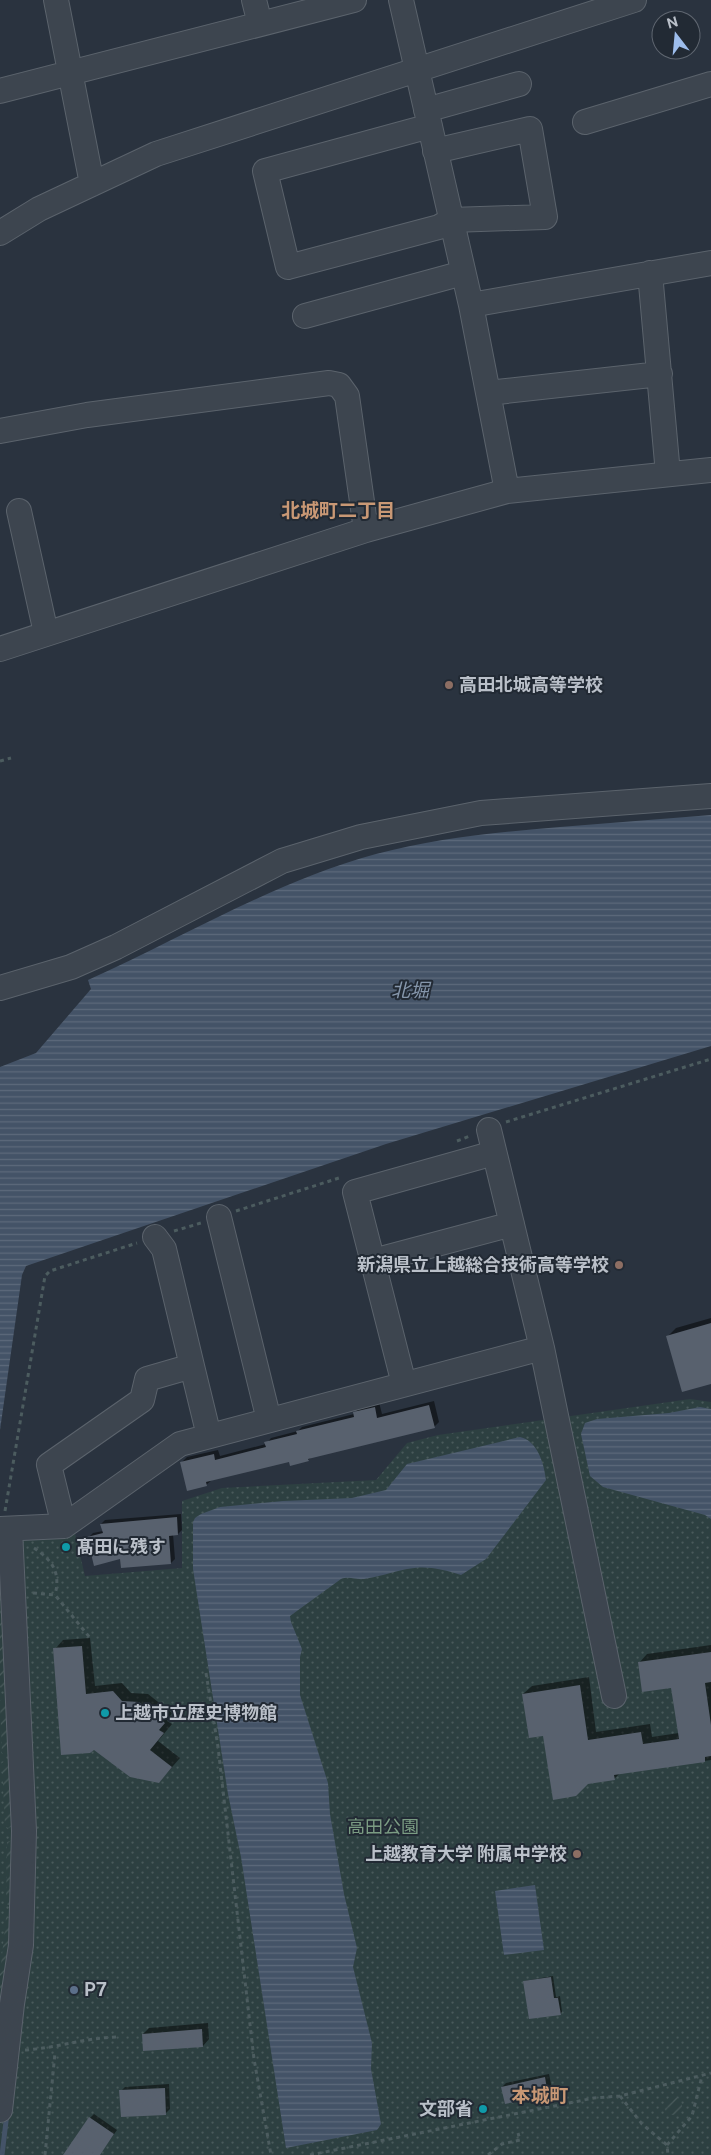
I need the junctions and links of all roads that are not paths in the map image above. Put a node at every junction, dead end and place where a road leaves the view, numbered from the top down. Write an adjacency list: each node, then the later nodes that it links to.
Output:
1 (56, 0): 8 (street)
2 (254, 0): 6 (street)
3 (354, 0): 6 (street)
4 (401, 0): 7 (street)
5 (634, 0): 7 (street)
6 (260, 24): 8 (street)
7 (417, 70): 12 (street); 15 (street)
8 (70, 74): 11 (street); 15 (street)
9 (520, 84): 12 (street)
10 (711, 84): 13 (street)
11 (0, 91)
12 (428, 118): 14 (street); 16 (street)
13 (585, 122)
14 (435, 151): 16 (street); 16 (street)
15 (92, 184): 17 (street)
16 (451, 220): 19 (street)
17 (0, 233)
18 (711, 263): 20 (street)
19 (463, 273): 21 (street); 22 (street)
20 (650, 273): 21 (street); 23 (street)
21 (470, 305): 24 (street)
22 (305, 316)
23 (660, 374): 24 (street); 27 (street)
24 (488, 393): 28 (street)
25 (0, 431): 30 (street)
26 (711, 470): 27 (street)
27 (668, 474): 28 (street)
28 (507, 491): 30 (street)
29 (19, 511): 31 (street)
30 (366, 530): 31 (street)
31 (46, 633): 32 (street)
32 (0, 649)
33 (711, 796): 34 (street)
34 (0, 988)
35 (489, 1130): 36 (street)
36 (494, 1153): 38 (street); 40 (street)
37 (219, 1217): 44 (street)
38 (512, 1224): 40 (street); 41 (street)
39 (156, 1237): 42 (street)
40 (373, 1261): 43 (street)
41 (542, 1348): 43 (street); 48 (street)
42 (192, 1366): 45 (street); 46 (street)
43 (404, 1384): 44 (street)
44 (269, 1420): 45 (street)
45 (209, 1436): 46 (street)
46 (64, 1526): 47 (street)
47 (5, 1529): 49 (street)
48 (614, 1696)
49 (0, 2110)

